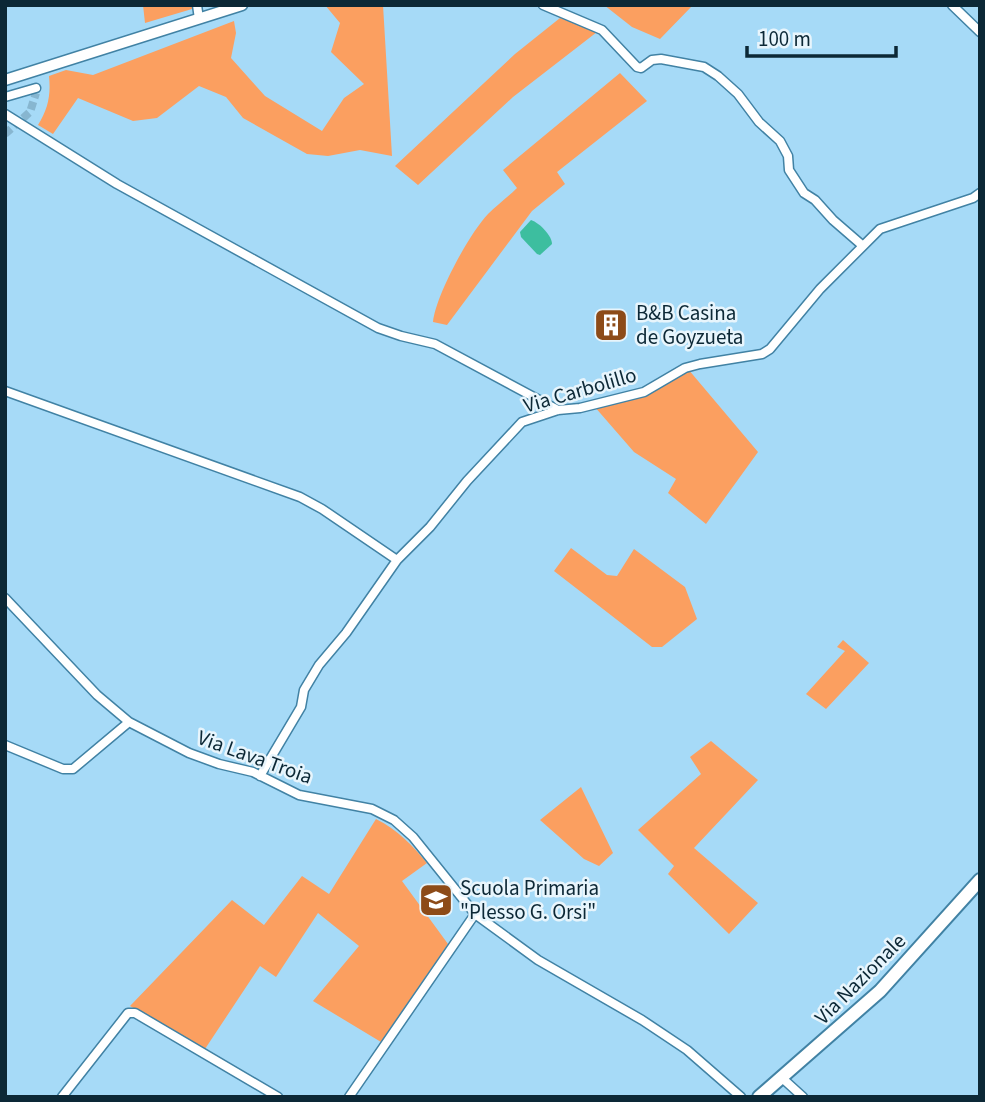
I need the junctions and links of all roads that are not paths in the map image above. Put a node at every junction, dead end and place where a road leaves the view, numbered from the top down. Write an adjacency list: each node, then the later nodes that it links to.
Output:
1 (197, 5): 5 (street)
2 (242, 5): 5 (street)
3 (543, 5): 12 (street)
4 (952, 5): 6 (street)
5 (199, 19): 7 (street)
6 (980, 32)
7 (33, 72): 8 (street); 9 (street)
8 (5, 80)
9 (5, 97)
10 (5, 114): 14 (street)
11 (980, 193): 12 (street, Via Carbolillo)
12 (863, 246): 14 (street, Via Carbolillo)
13 (5, 391): 15 (street)
14 (558, 410): 15 (street, Via Carbolillo)
15 (397, 560): 19 (street, Via Carbolillo)
16 (5, 598): 17 (street, Via Lava Troia)
17 (129, 722): 18 (street); 19 (street, Via Lava Troia)
18 (5, 745)
19 (260, 776): 21 (street, Via Lava Troia)
20 (980, 880): 22 (main road, Via Nazionale)
21 (475, 914): 25 (street); 26 (street, Via Lava Troia)
22 (781, 1077): 27 (main road, Via Nazionale); 28 (street)
23 (62, 1097): 24 (street)
24 (278, 1097)
25 (349, 1097)
26 (741, 1097)
27 (759, 1097)
28 (803, 1097)

